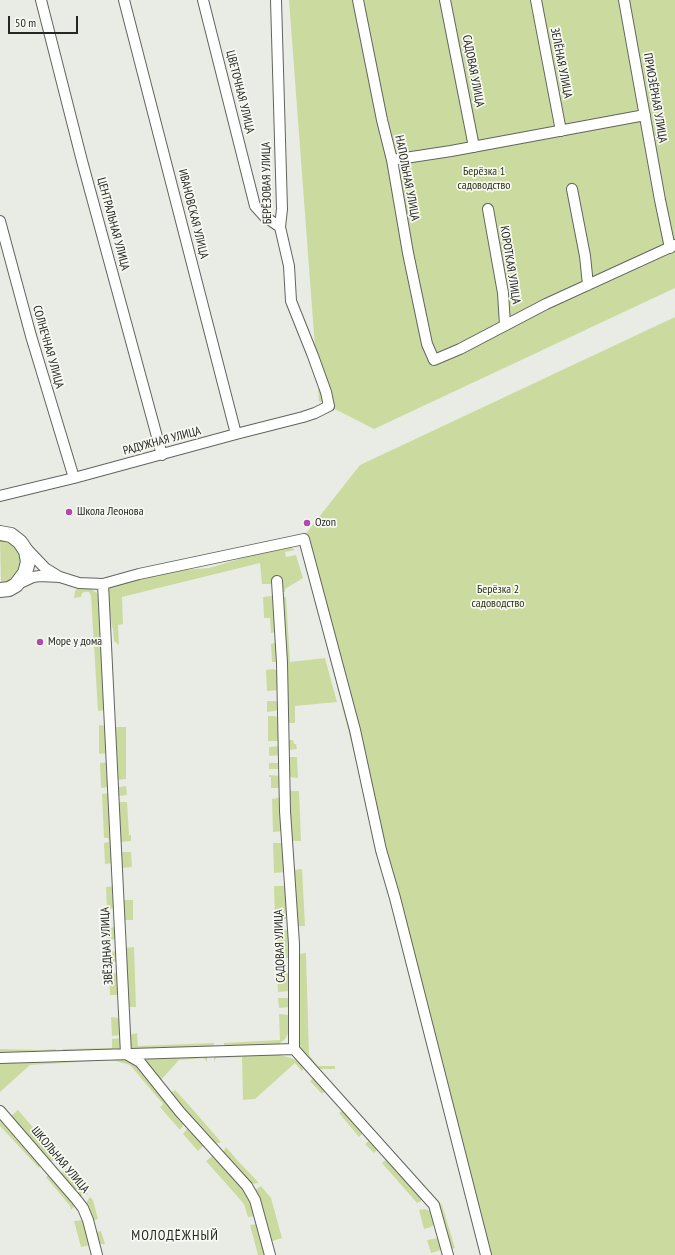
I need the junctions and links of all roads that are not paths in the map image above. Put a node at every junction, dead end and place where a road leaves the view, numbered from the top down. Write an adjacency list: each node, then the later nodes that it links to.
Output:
1 (41, 0): 22 (street, ЦЕНТРАЛЬНАЯ УЛИЦА)
2 (124, 0): 21 (street, ИВАНОВСКАЯ УЛИЦА)
3 (203, 0): 16 (street, ЦВЕТОЧНАЯ УЛИЦА)
4 (276, 0): 16 (street, БЕРЁЗОВАЯ УЛИЦА)
5 (358, 0): 12 (street, НАПОЛЬНАЯ УЛИЦА)
6 (445, 0): 11 (street, САДОВАЯ УЛИЦА)
7 (536, 0): 10 (street, ЗЕЛЁНАЯ УЛИЦА)
8 (624, 0): 9 (street, ПРИОЗЁРНАЯ УЛИЦА)
9 (646, 115): 10 (street); 17 (street, ПРИОЗЁРНАЯ УЛИЦА)
10 (561, 131): 11 (street)
11 (474, 147): 12 (street)
12 (392, 160): 19 (street, НАПОЛЬНАЯ УЛИЦА)
13 (572, 189): 18 (street)
14 (488, 209): 19 (street, КОРОТКАЯ УЛИЦА)
15 (0, 221): 23 (street, СОЛНЕЧНАЯ УЛИЦА)
16 (280, 227): 20 (street, БЕРЁЗОВАЯ УЛИЦА)
17 (673, 246): 18 (street)
18 (588, 285): 19 (street)
19 (505, 325)
20 (329, 406): 21 (street, РАДУЖНАЯ УЛИЦА)
21 (236, 434): 22 (street, РАДУЖНАЯ УЛИЦА)
22 (162, 454): 23 (street, РАДУЖНАЯ УЛИЦА)
23 (74, 478): 24 (street, РАДУЖНАЯ УЛИЦА)
24 (0, 496)
25 (0, 524): 26 (street)
26 (10, 537): 27 (street); 30 (street)
27 (60, 577): 29 (street); 30 (street)
28 (277, 581): 32 (street, САДОВАЯ УЛИЦА)
29 (103, 584): 33 (street, ЗВЁЗДНАЯ УЛИЦА); 39 (street)
30 (16, 585): 31 (street)
31 (0, 590)
32 (294, 1049): 33 (street); 38 (street)
33 (126, 1054): 34 (street); 37 (street)
34 (0, 1058)
35 (0, 1111): 36 (street, ШКОЛЬНАЯ УЛИЦА)
36 (97, 1255)
37 (270, 1255)
38 (448, 1255)
39 (486, 1255)

